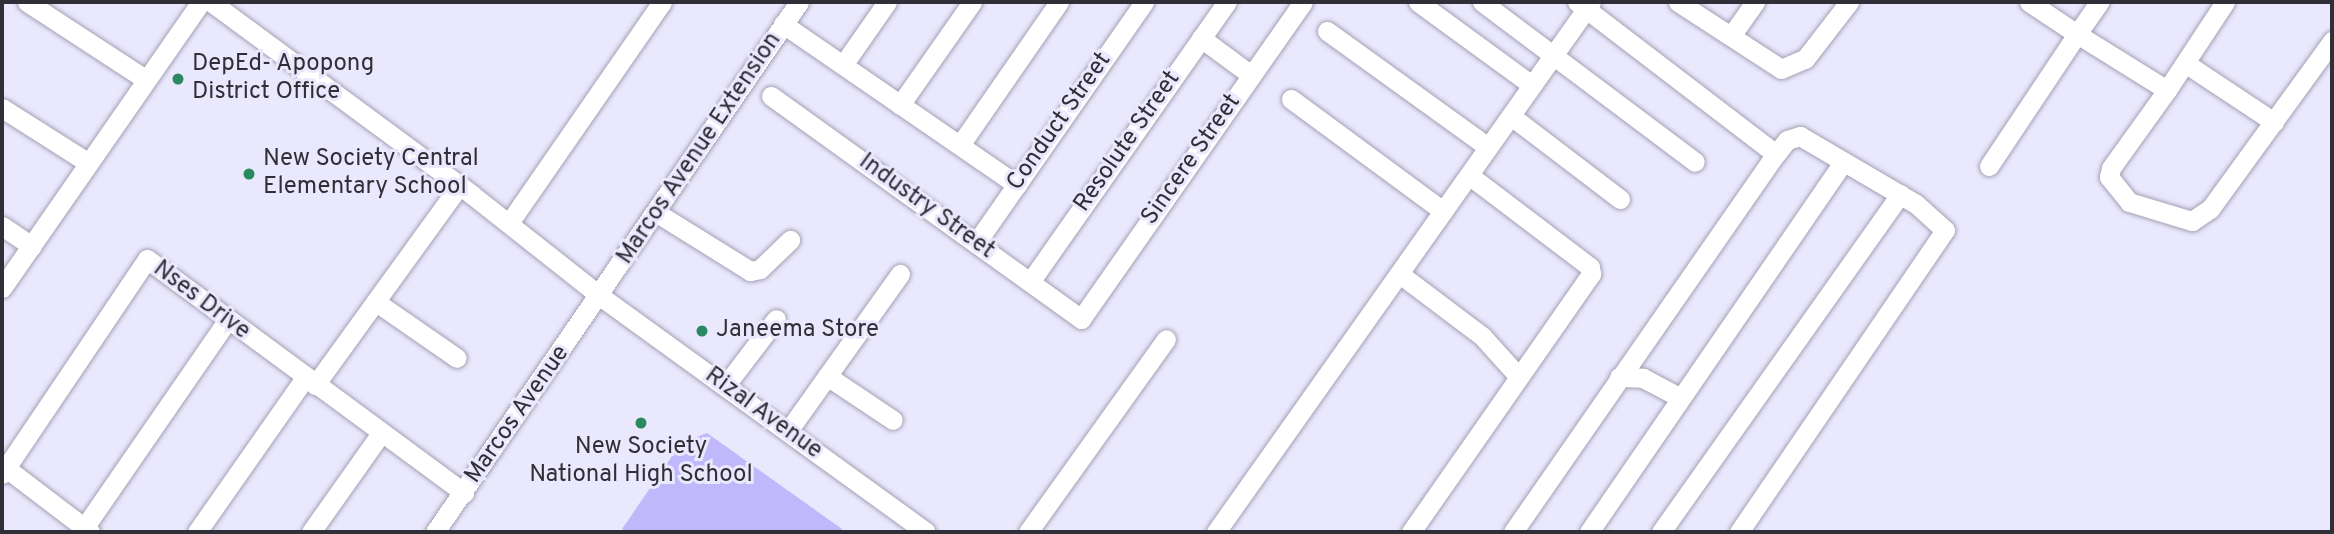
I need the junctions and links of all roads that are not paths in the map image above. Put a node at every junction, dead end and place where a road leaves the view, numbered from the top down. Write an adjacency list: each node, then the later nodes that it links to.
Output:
1 (27, 2): 31 (street)
2 (201, 2): 31 (street)
3 (211, 2): 49 (street, Rizal Avenue)
4 (662, 2): 54 (street)
5 (799, 2): 21 (street, Marcos Avenue Extension)
6 (887, 2): 29 (street)
7 (972, 2): 36 (street)
8 (1059, 2): 40 (street)
9 (1144, 2): 48 (street, Conduct Street)
10 (1227, 2): 25 (street, Resolute Street)
11 (1303, 2): 30 (street, Sincere Street)
12 (1418, 2): 32 (street)
13 (1482, 2): 27 (street)
14 (1678, 2): 24 (street)
15 (1755, 2): 24 (street)
16 (1849, 2): 24 (street)
17 (2029, 2): 23 (street)
18 (2099, 2): 23 (street)
19 (2225, 2): 28 (street)
20 (1585, 4): 27 (street); 42 (street)
21 (783, 24): 29 (street); 53 (street, Marcos Avenue Extension)
22 (1327, 31): 41 (street)
23 (2077, 34): 33 (street); 46 (street)
24 (1731, 36)
25 (1201, 38): 30 (street); 61 (street, Resolute Street)
26 (2332, 41): 39 (street)
27 (1553, 56): 32 (street); 44 (street)
28 (2185, 63): 33 (street); 39 (street)
29 (843, 65): 36 (street)
30 (1251, 75): 65 (street, Sincere Street)
31 (145, 79): 43 (street)
32 (1532, 85): 38 (street)
33 (2166, 90): 39 (street)
34 (771, 96): 57 (street, Industry Street)
35 (1291, 99): 52 (street)
36 (901, 105): 40 (street)
37 (2, 108): 43 (street)
38 (1511, 116): 41 (street); 51 (street)
39 (2274, 122)
40 (960, 145): 48 (street)
41 (1488, 147): 47 (street)
42 (1776, 154): 45 (street); 72 (street)
43 (87, 162): 58 (street)
44 (1695, 162)
45 (1843, 162): 50 (street); 75 (street)
46 (1989, 166)
47 (1469, 175): 52 (street); 71 (street)
48 (1017, 184): 57 (street, Conduct Street)
49 (459, 186): 54 (street, Rizal Avenue); 64 (street)
50 (1900, 194): 91 (street); 92 (street)
51 (1620, 199)
52 (1443, 211): 60 (street)
53 (657, 213): 56 (street); 63 (street, Marcos Avenue Extension)
54 (509, 223): 63 (street, Rizal Avenue)
55 (2, 226): 58 (street)
56 (790, 240)
57 (976, 243): 61 (street, Industry Street)
58 (32, 246): 62 (street)
59 (900, 274): 70 (street)
60 (1401, 275): 71 (street); 88 (street)
61 (1030, 282): 65 (street, Industry Street)
62 (2, 288)
63 (600, 296): 74 (street, Rizal Avenue); 80 (street, Marcos Avenue)
64 (376, 302): 69 (street); 73 (street)
65 (1081, 318)
66 (776, 319): 74 (street)
67 (227, 321): 73 (street, Nses Drive); 79 (street, Nses Drive); 82 (street)
68 (1166, 340): 87 (street)
69 (457, 358)
70 (827, 376): 76 (street); 77 (street)
71 (1519, 377): 89 (street)
72 (1619, 377): 75 (street); 81 (street)
73 (310, 382): 78 (street, Nses Drive); 83 (street)
74 (725, 386): 77 (street, Rizal Avenue)
75 (1679, 397): 90 (street)
76 (893, 420)
77 (788, 431): 86 (street, Rizal Avenue)
78 (381, 433): 80 (street, Nses Drive); 84 (street)
79 (4, 471): 82 (street)
80 (464, 493): 85 (street, Marcos Avenue)
81 (1520, 529)
82 (87, 530)
83 (197, 532)
84 (311, 532)
85 (436, 532)
86 (926, 532)
87 (1028, 532)
88 (1216, 532)
89 (1411, 532)
90 (1589, 532)
91 (1661, 532)
92 (1739, 532)

